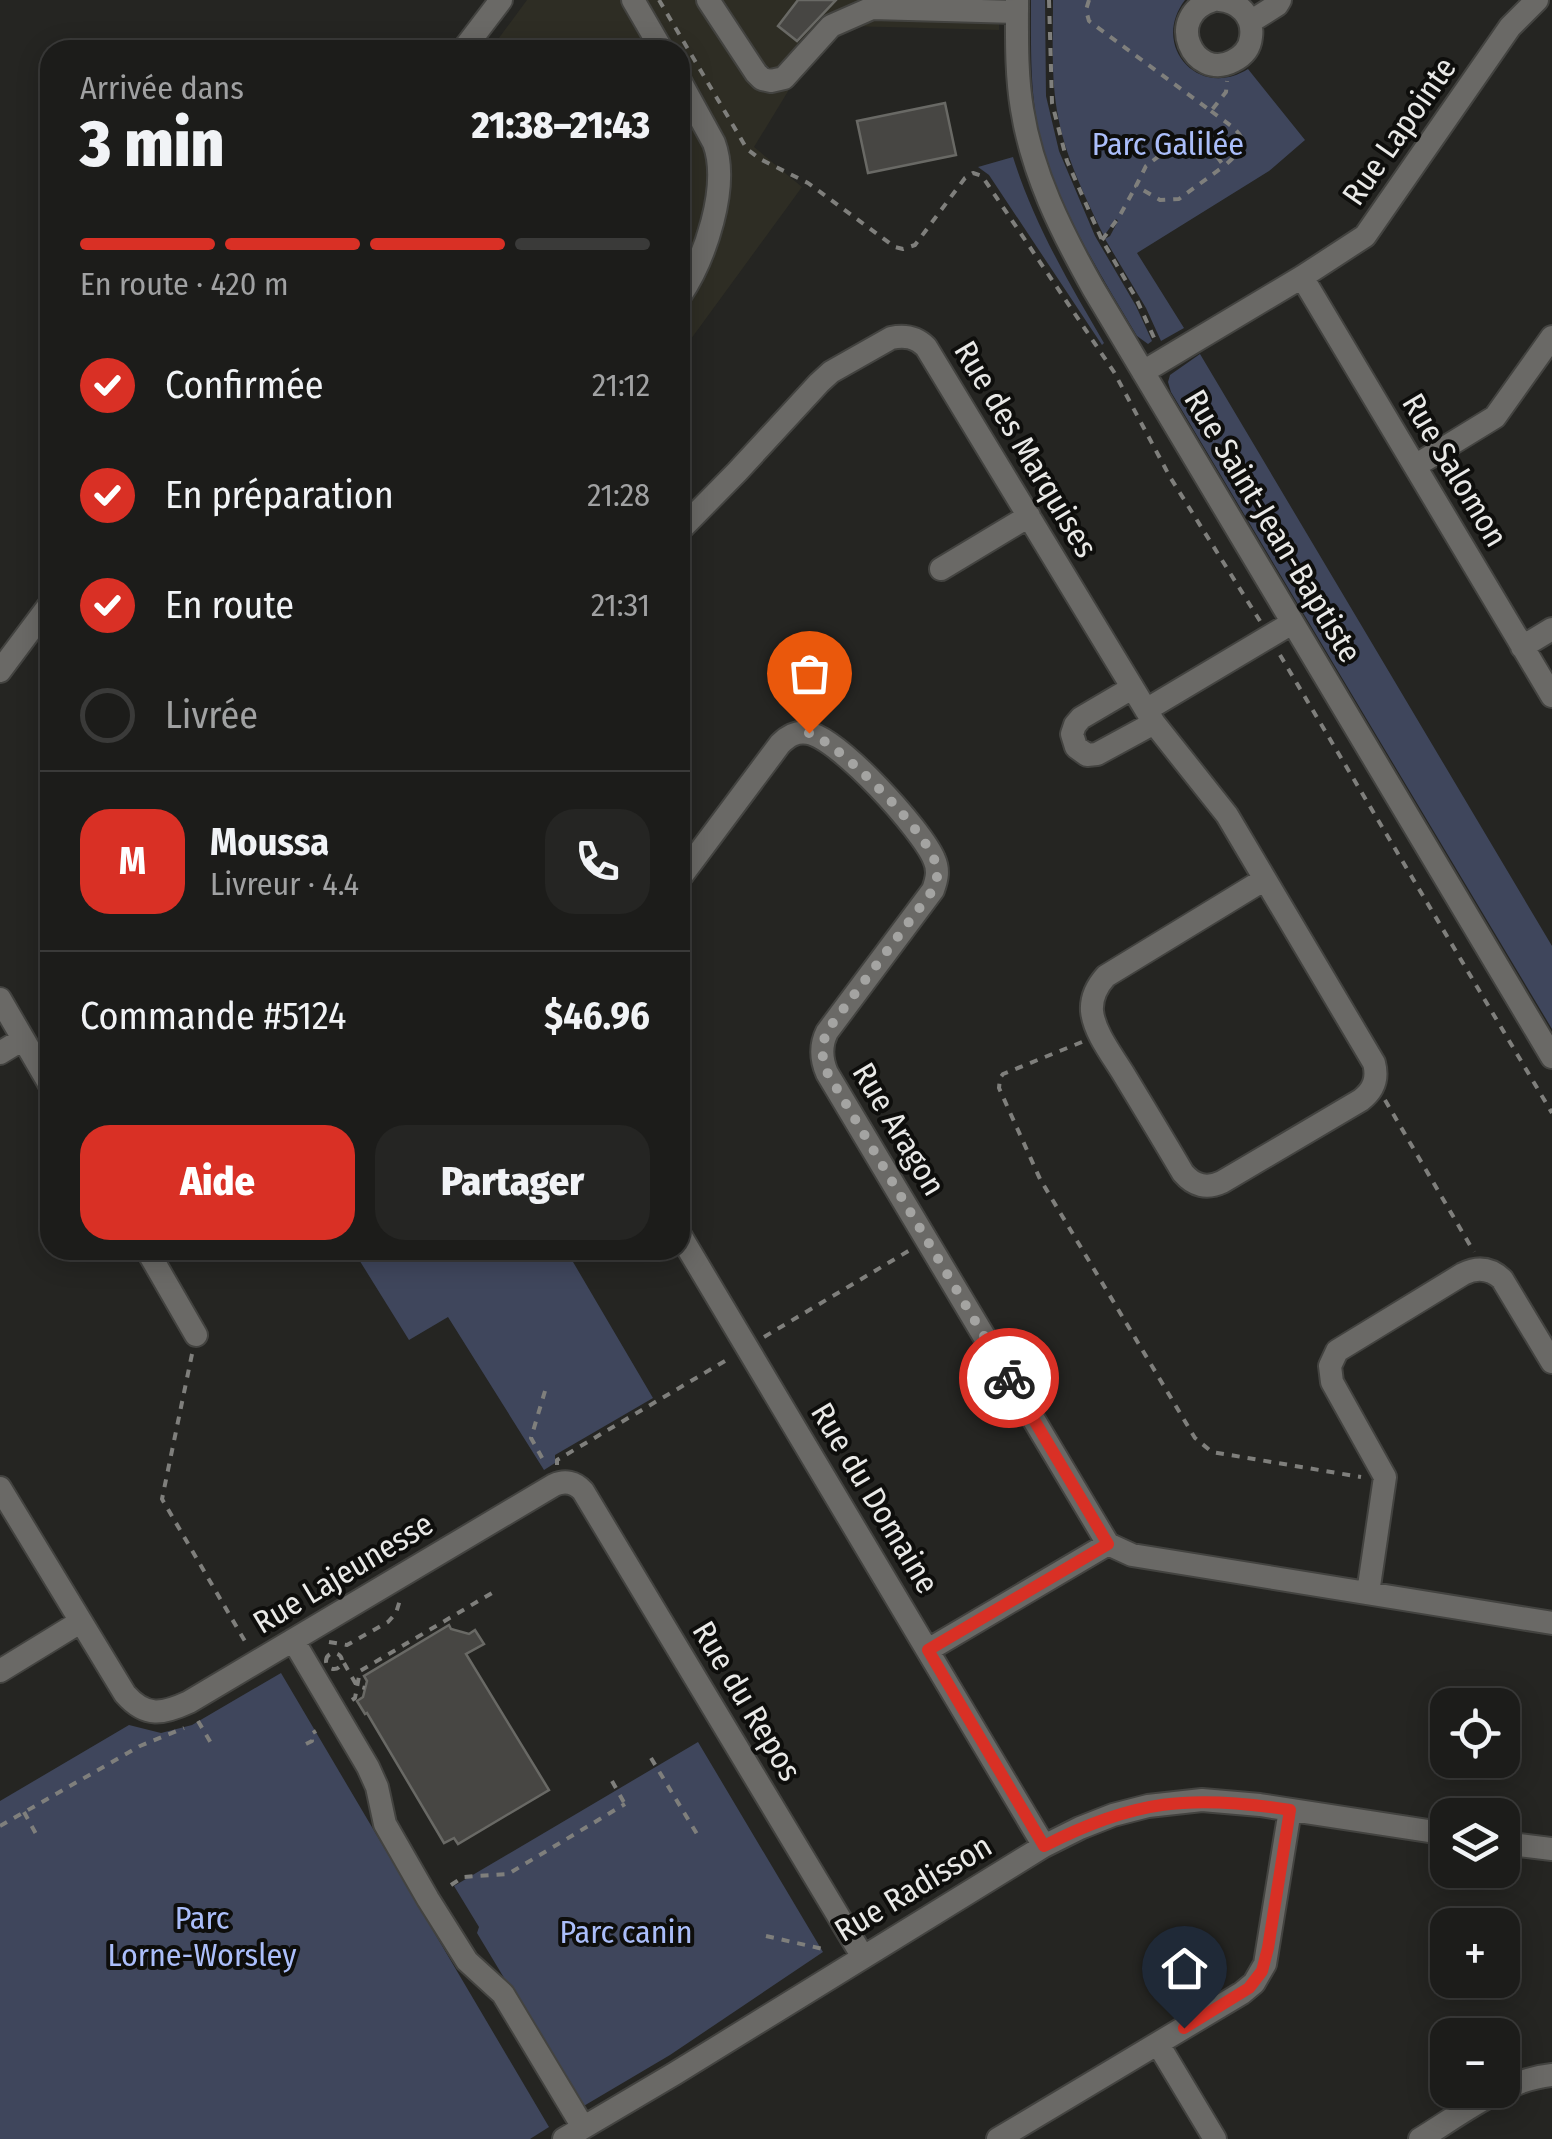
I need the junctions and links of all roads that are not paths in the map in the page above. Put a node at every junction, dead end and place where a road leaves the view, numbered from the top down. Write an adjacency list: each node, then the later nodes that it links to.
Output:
1 (501, 0): 9 (street)
2 (633, 0): 10 (street)
3 (708, 0): 7 (street)
4 (1216, 0): 8 (street); 8 (street)
5 (1280, 0): 8 (street)
6 (1537, 0): 12 (street, Rue Lapointe)
7 (1017, 6): 15 (street, Rue Saint-Jean-Baptiste)
8 (1250, 22)
9 (471, 40)
10 (656, 40)
11 (690, 99): 13 (street)
12 (1302, 277): 15 (street, Rue Lapointe); 16 (street, Rue Salomon)
13 (690, 281)
14 (1552, 337): 16 (street)
15 (1143, 372): 21 (street, Rue Saint-Jean-Baptiste)
16 (1414, 466): 23 (street, Rue Salomon)
17 (1028, 516): 18 (street, Rue des Marquises); 19 (street); 25 (street, Rue des Marquises)
18 (690, 520)
19 (940, 568)
20 (40, 617): 24 (street)
21 (1292, 623): 27 (street); 33 (street, Rue Saint-Jean-Baptiste)
22 (1552, 629): 23 (street)
23 (1522, 647): 26 (street, Rue Salomon)
24 (0, 671)
25 (1132, 688): 27 (street, Rue des Marquises); 27 (street)
26 (1552, 696)
27 (1150, 717): 29 (street, Rue des Marquises)
28 (690, 865): 41 (street, Rue Aragon)
29 (1264, 880): 29 (street, Rue des Marquises)
30 (0, 1000): 31 (street)
31 (23, 1039): 32 (street); 34 (street)
32 (0, 1052)
33 (1552, 1057)
34 (40, 1068)
35 (690, 1252): 46 (street, Rue du Domaine)
36 (152, 1260): 37 (street)
37 (196, 1335)
38 (1552, 1362): 42 (street)
39 (564, 1474): 45 (street, Rue Lajeunesse); 53 (street, Rue du Repos)
40 (0, 1488): 43 (street)
41 (1108, 1544): 42 (street); 46 (street)
42 (1368, 1593): 44 (street)
43 (80, 1622): 45 (street, Rue Lajeunesse); 47 (street)
44 (1552, 1623)
45 (293, 1640): 56 (street)
46 (928, 1650): 51 (street, Rue du Domaine)
47 (0, 1671)
48 (1290, 1810): 49 (street, Rue Radisson); 51 (street, Rue Radisson); 54 (street)
49 (1430, 1831)
50 (1520, 1845): 52 (street)
51 (1044, 1846): 53 (street, Rue Radisson)
52 (1552, 1849)
53 (863, 1957): 56 (street, Rue Radisson)
54 (1158, 2044): 57 (street); 58 (street)
55 (1552, 2074): 59 (street)
56 (574, 2133)
57 (998, 2139)
58 (1215, 2139)
59 (1420, 2139)

